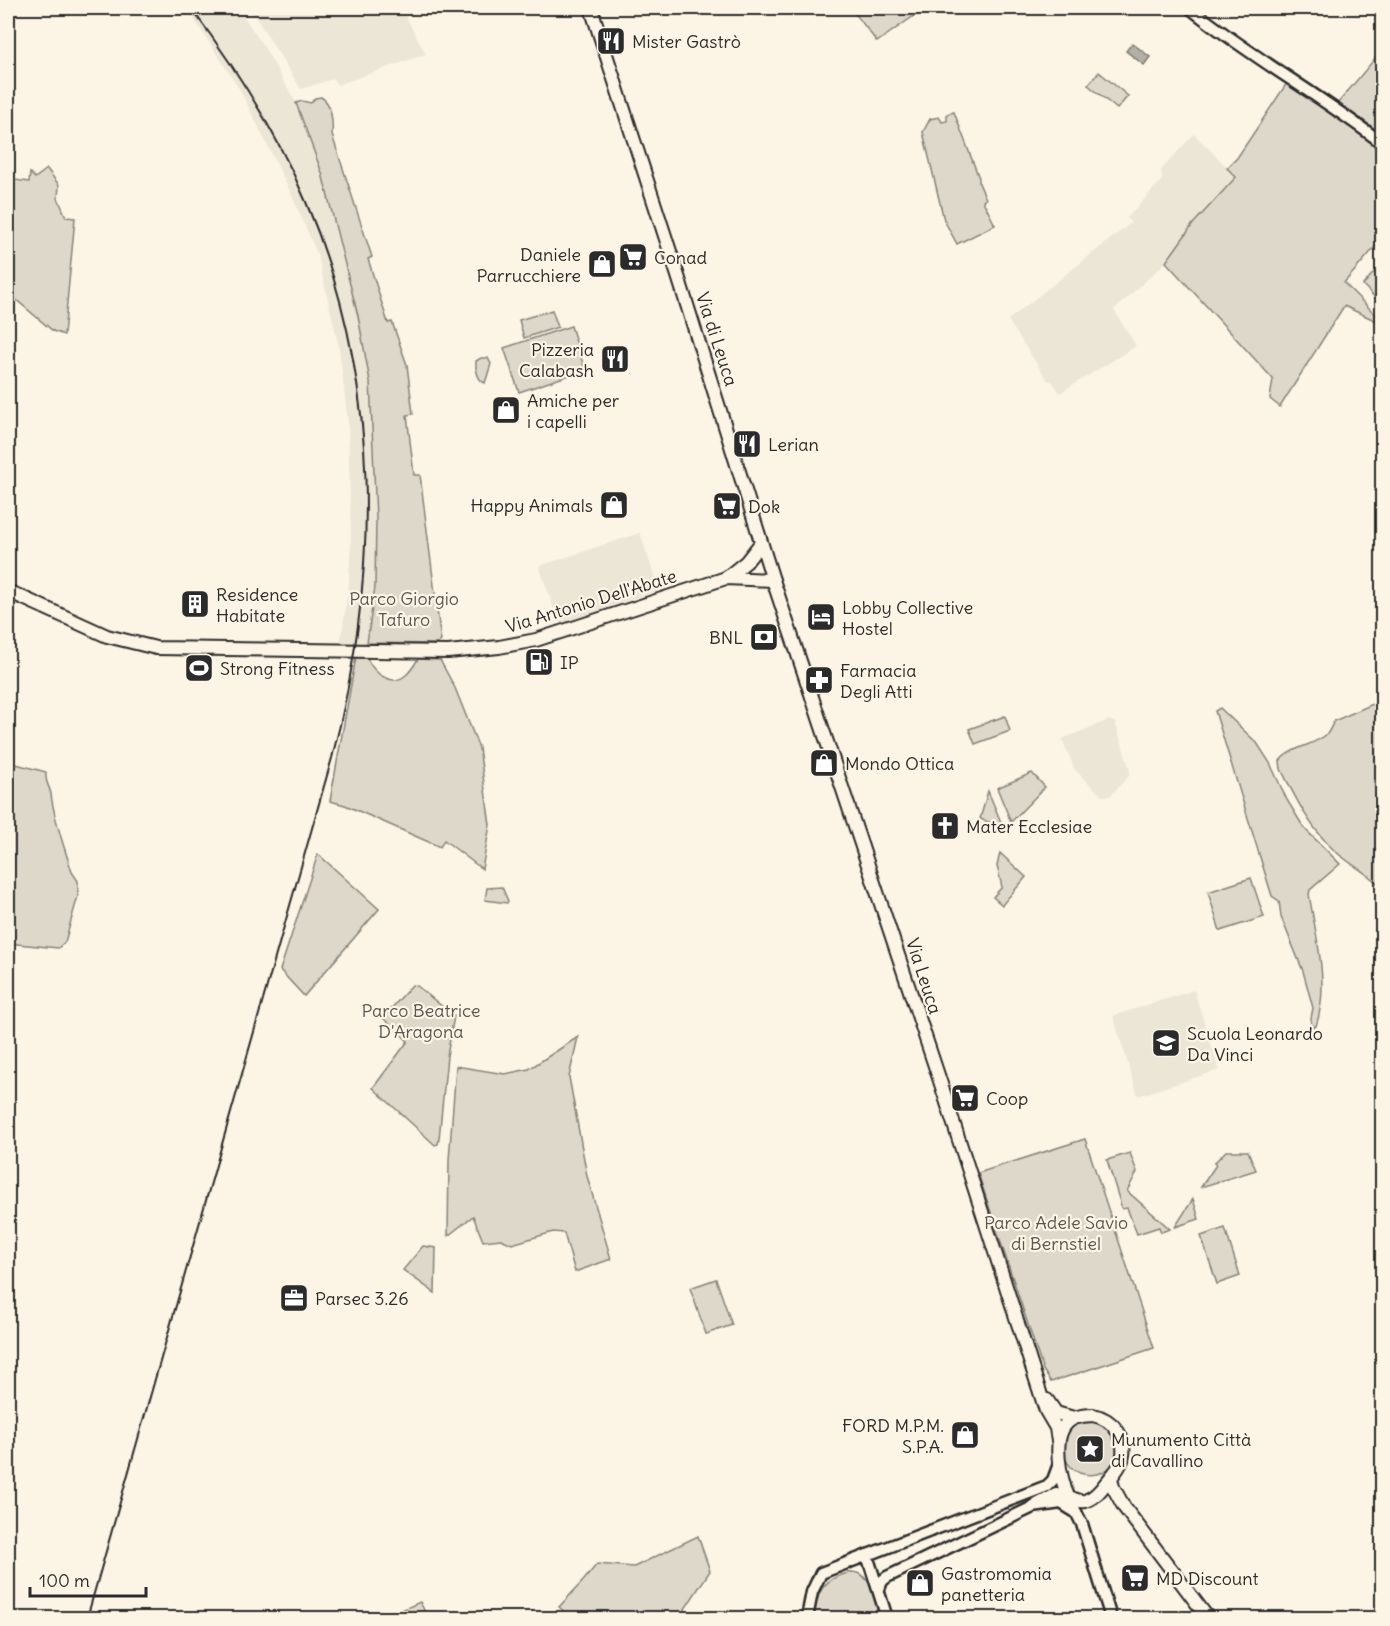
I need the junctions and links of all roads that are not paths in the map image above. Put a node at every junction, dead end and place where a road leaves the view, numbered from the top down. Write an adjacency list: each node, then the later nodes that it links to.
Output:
1 (591, 8): 4 (main road, Via di Leuca)
2 (1190, 8): 3 (street)
3 (1383, 143)
4 (761, 543): 5 (main road, Via Antonio Dell'Abate); 6 (main road, Via di Leuca)
5 (726, 578): 6 (main road, Via Antonio Dell'Abate); 7 (main road, Via Antonio Dell'Abate)
6 (773, 580): 8 (main road, Via Leuca)
7 (8, 591)
8 (1038, 1384): 9 (main road, Via Leuca); 10 (main road, Via Leuca)
9 (1074, 1418): 10 (main road); 12 (main road)
10 (1059, 1441): 11 (main road)
11 (1060, 1461): 13 (main road); 19 (street)
12 (1111, 1478): 14 (main road); 16 (main road)
13 (1068, 1496): 14 (main road); 15 (street); 17 (street)
14 (1096, 1496): 16 (main road); 18 (street)
15 (1033, 1507): 17 (street); 20 (street)
16 (1124, 1508): 24 (main road)
17 (1074, 1510): 18 (street)
18 (1082, 1524): 23 (street)
19 (867, 1555): 20 (street); 21 (street)
20 (879, 1589): 22 (street)
21 (807, 1618)
22 (887, 1618)
23 (1111, 1618)
24 (1208, 1618)

